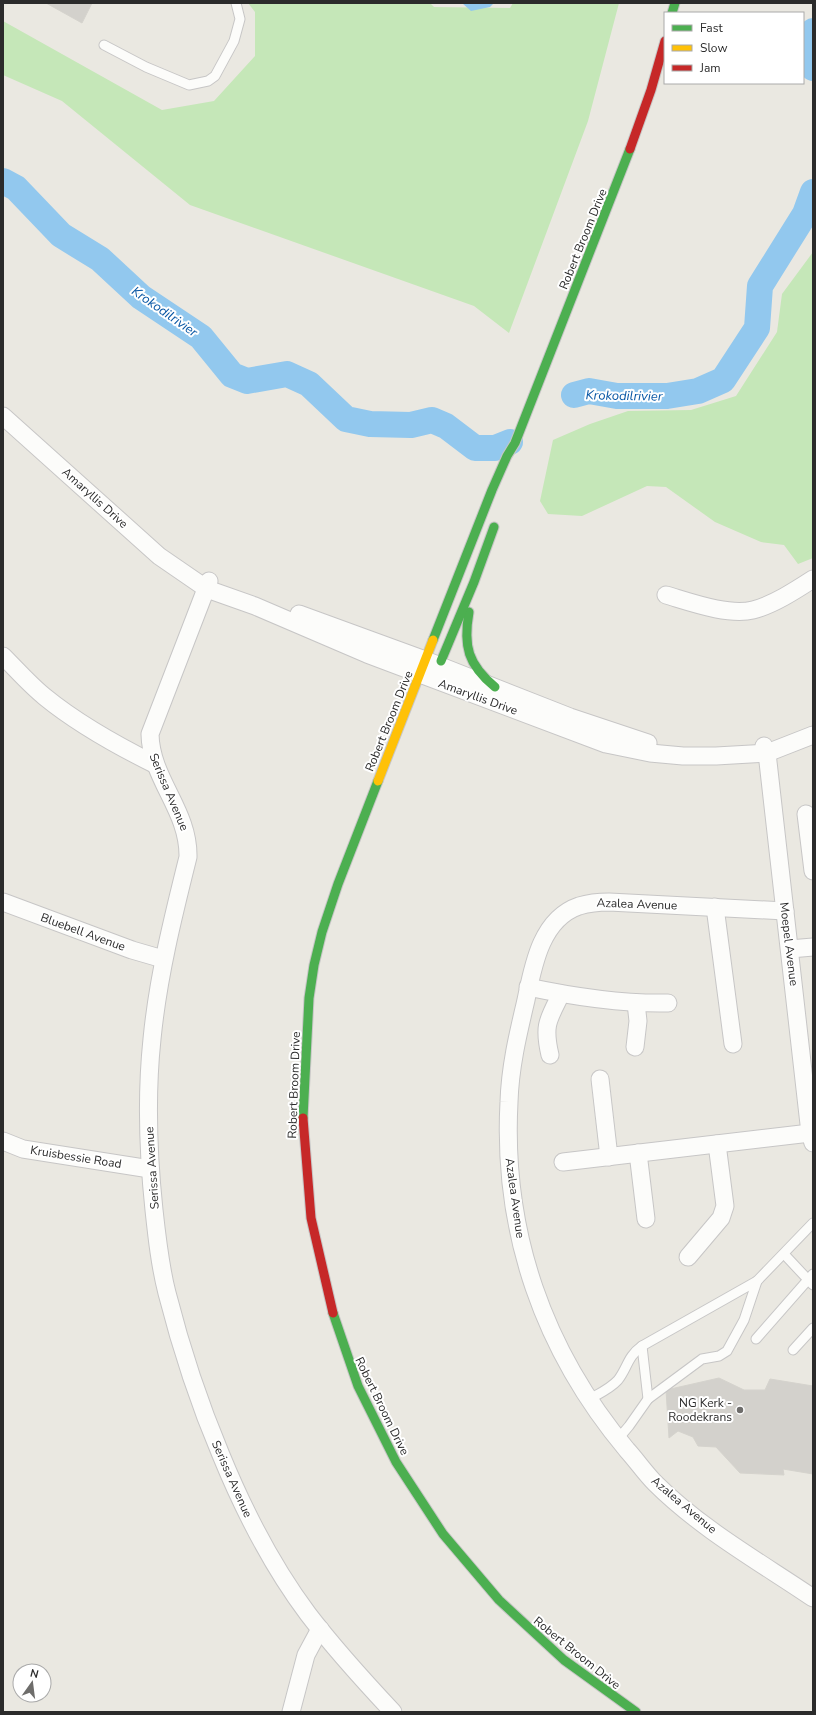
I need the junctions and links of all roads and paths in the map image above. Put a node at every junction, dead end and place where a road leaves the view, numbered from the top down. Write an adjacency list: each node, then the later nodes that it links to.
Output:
1 (236, 3): 3 (lane)
2 (664, 44): 5 (street, Robert Broom Drive)
3 (104, 46)
4 (3, 416): 10 (street, Amaryllis Drive)
5 (515, 443): 6 (street, Robert Broom Drive); 13 (street, Robert Broom Drive)
6 (512, 466)
7 (498, 515): 9 (street, Robert Broom Drive)
8 (813, 579): 11 (street)
9 (474, 582): 13 (street, Robert Broom Drive); 14 (street)
10 (208, 585): 13 (street, Amaryllis Drive); 17 (street, Serissa Avenue)
11 (666, 595)
12 (3, 656): 17 (street)
13 (430, 674): 14 (street, Amaryllis Drive); 16 (street, Amaryllis Drive); 31 (street, Robert Broom Drive)
14 (495, 687): 16 (street, Amaryllis Drive)
15 (813, 735): 16 (street, Amaryllis Drive)
16 (771, 749): 22 (street, Moepel Avenue)
17 (154, 764): 25 (street, Serissa Avenue)
18 (806, 814): 19 (street)
19 (813, 871)
20 (3, 902): 25 (street, Bluebell Avenue)
21 (714, 907): 22 (street, Azalea Avenue); 27 (street, Azalea Avenue); 32 (street)
22 (784, 911): 24 (street, Moepel Avenue)
23 (813, 947): 24 (street)
24 (790, 949): 36 (street, Moepel Avenue)
25 (163, 959): 42 (street, Serissa Avenue)
26 (321, 981): 31 (street, Robert Broom Drive)
27 (528, 987): 28 (street); 54 (street, Azalea Avenue)
28 (562, 994): 29 (street); 34 (street)
29 (636, 1003): 30 (street); 33 (street)
30 (668, 1003)
31 (310, 1015): 60 (street, Robert Broom Drive)
32 (733, 1044)
33 (636, 1047)
34 (550, 1055)
35 (600, 1079): 40 (street)
36 (812, 1138): 38 (street)
37 (3, 1141): 42 (street, Kruisbessie Road)
38 (717, 1144): 39 (street); 46 (street)
39 (638, 1153): 40 (street); 43 (street)
40 (609, 1157): 41 (street)
41 (563, 1162)
42 (150, 1169): 57 (street, Serissa Avenue)
43 (646, 1219)
44 (813, 1223): 45 (lane)
45 (784, 1254): 47 (lane); 48 (lane)
46 (688, 1257)
47 (811, 1280): 50 (lane)
48 (757, 1281): 51 (lane); 53 (lane)
49 (813, 1328): 52 (lane)
50 (756, 1339)
51 (642, 1346): 53 (lane); 54 (lane)
52 (793, 1350)
53 (648, 1399): 55 (lane)
54 (588, 1400): 55 (street, Azalea Avenue)
55 (618, 1439): 56 (street, Azalea Avenue)
56 (813, 1598)
57 (320, 1629): 58 (street); 59 (street, Serissa Avenue)
58 (291, 1712)
59 (393, 1712)
60 (636, 1712)

